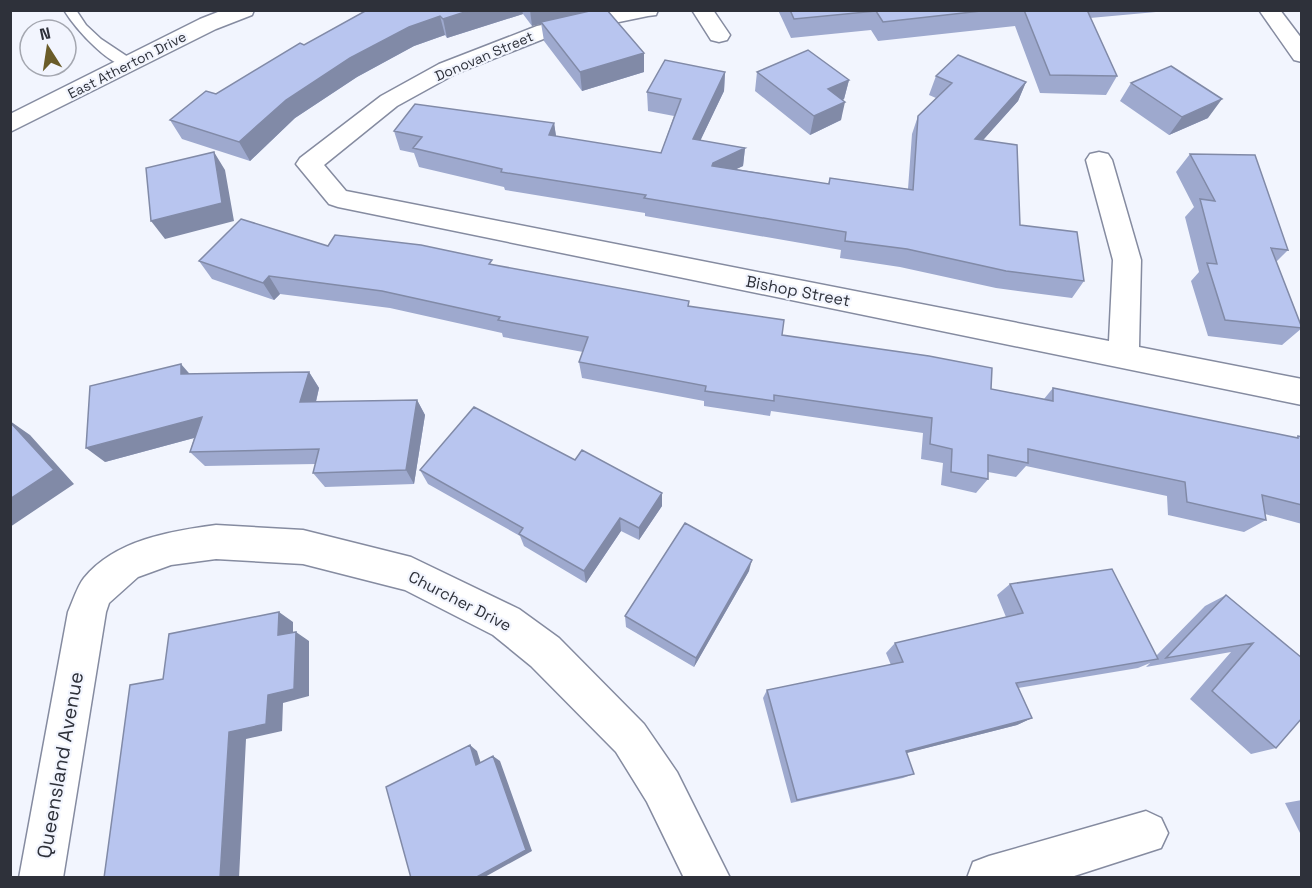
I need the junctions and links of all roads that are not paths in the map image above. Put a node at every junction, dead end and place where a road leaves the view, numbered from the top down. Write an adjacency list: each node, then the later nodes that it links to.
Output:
1 (70, 10): 8 (lane)
2 (244, 10): 8 (street, East Atherton Drive)
3 (648, 10): 11 (street, Donovan Street)
4 (702, 10): 6 (street)
5 (1269, 10): 7 (street)
6 (719, 35)
7 (1302, 55)
8 (130, 64): 9 (street, East Atherton Drive)
9 (10, 124)
10 (1099, 160): 12 (street)
11 (309, 164): 12 (street, Bishop Street)
12 (1124, 356): 13 (street, Bishop Street)
13 (1302, 392)
14 (80, 653): 16 (street, Queensland Avenue); 17 (street, Churcher Drive)
15 (1146, 833): 18 (street)
16 (41, 878)
17 (708, 878)
18 (989, 878)

